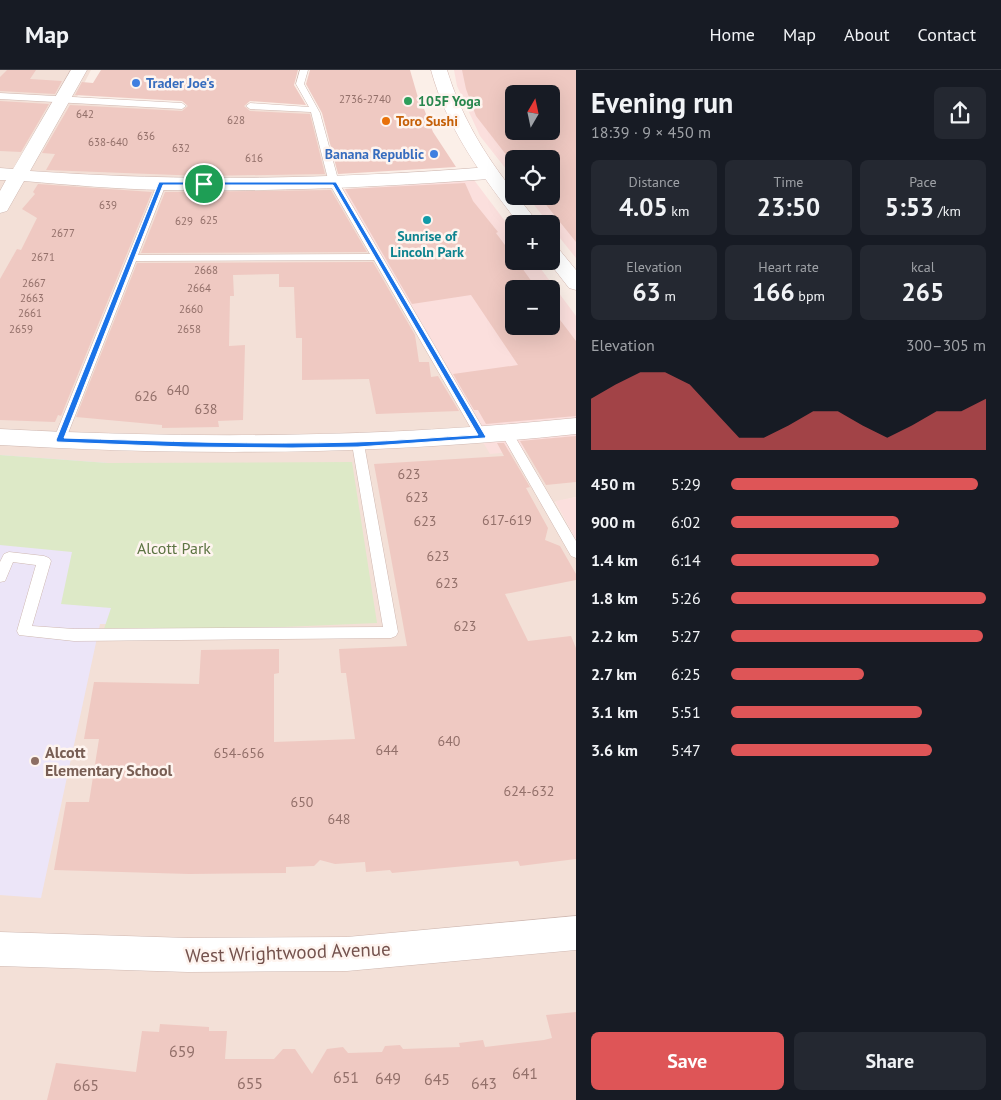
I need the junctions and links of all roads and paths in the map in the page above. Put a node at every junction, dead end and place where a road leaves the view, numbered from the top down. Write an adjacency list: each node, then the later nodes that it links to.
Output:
1 (79, 70): 5 (street)
2 (304, 70): 8 (lane)
3 (439, 70): 9 (street)
4 (0, 96): 5 (lane)
5 (62, 100): 6 (lane); 11 (street)
6 (182, 106)
7 (250, 106): 8 (lane)
8 (314, 110): 12 (lane)
9 (489, 173): 12 (street); 15 (street)
10 (0, 174): 11 (street)
11 (19, 175): 13 (street); 14 (street)
12 (334, 183): 13 (street); 16 (lane)
13 (160, 184): 17 (lane)
14 (0, 207)
15 (522, 215)
16 (378, 257): 17 (lane); 23 (lane)
17 (131, 258): 24 (lane)
18 (563, 261): 19 (street)
19 (576, 284)
20 (576, 426): 21 (street)
21 (508, 434): 23 (street); 26 (lane)
22 (0, 437): 24 (street)
23 (482, 437): 25 (street)
24 (59, 440): 25 (street)
25 (358, 444): 27 (lane)
26 (576, 553)
27 (0, 578)
28 (576, 933): 29 (street, West Wrightwood Avenue)
29 (0, 949)

